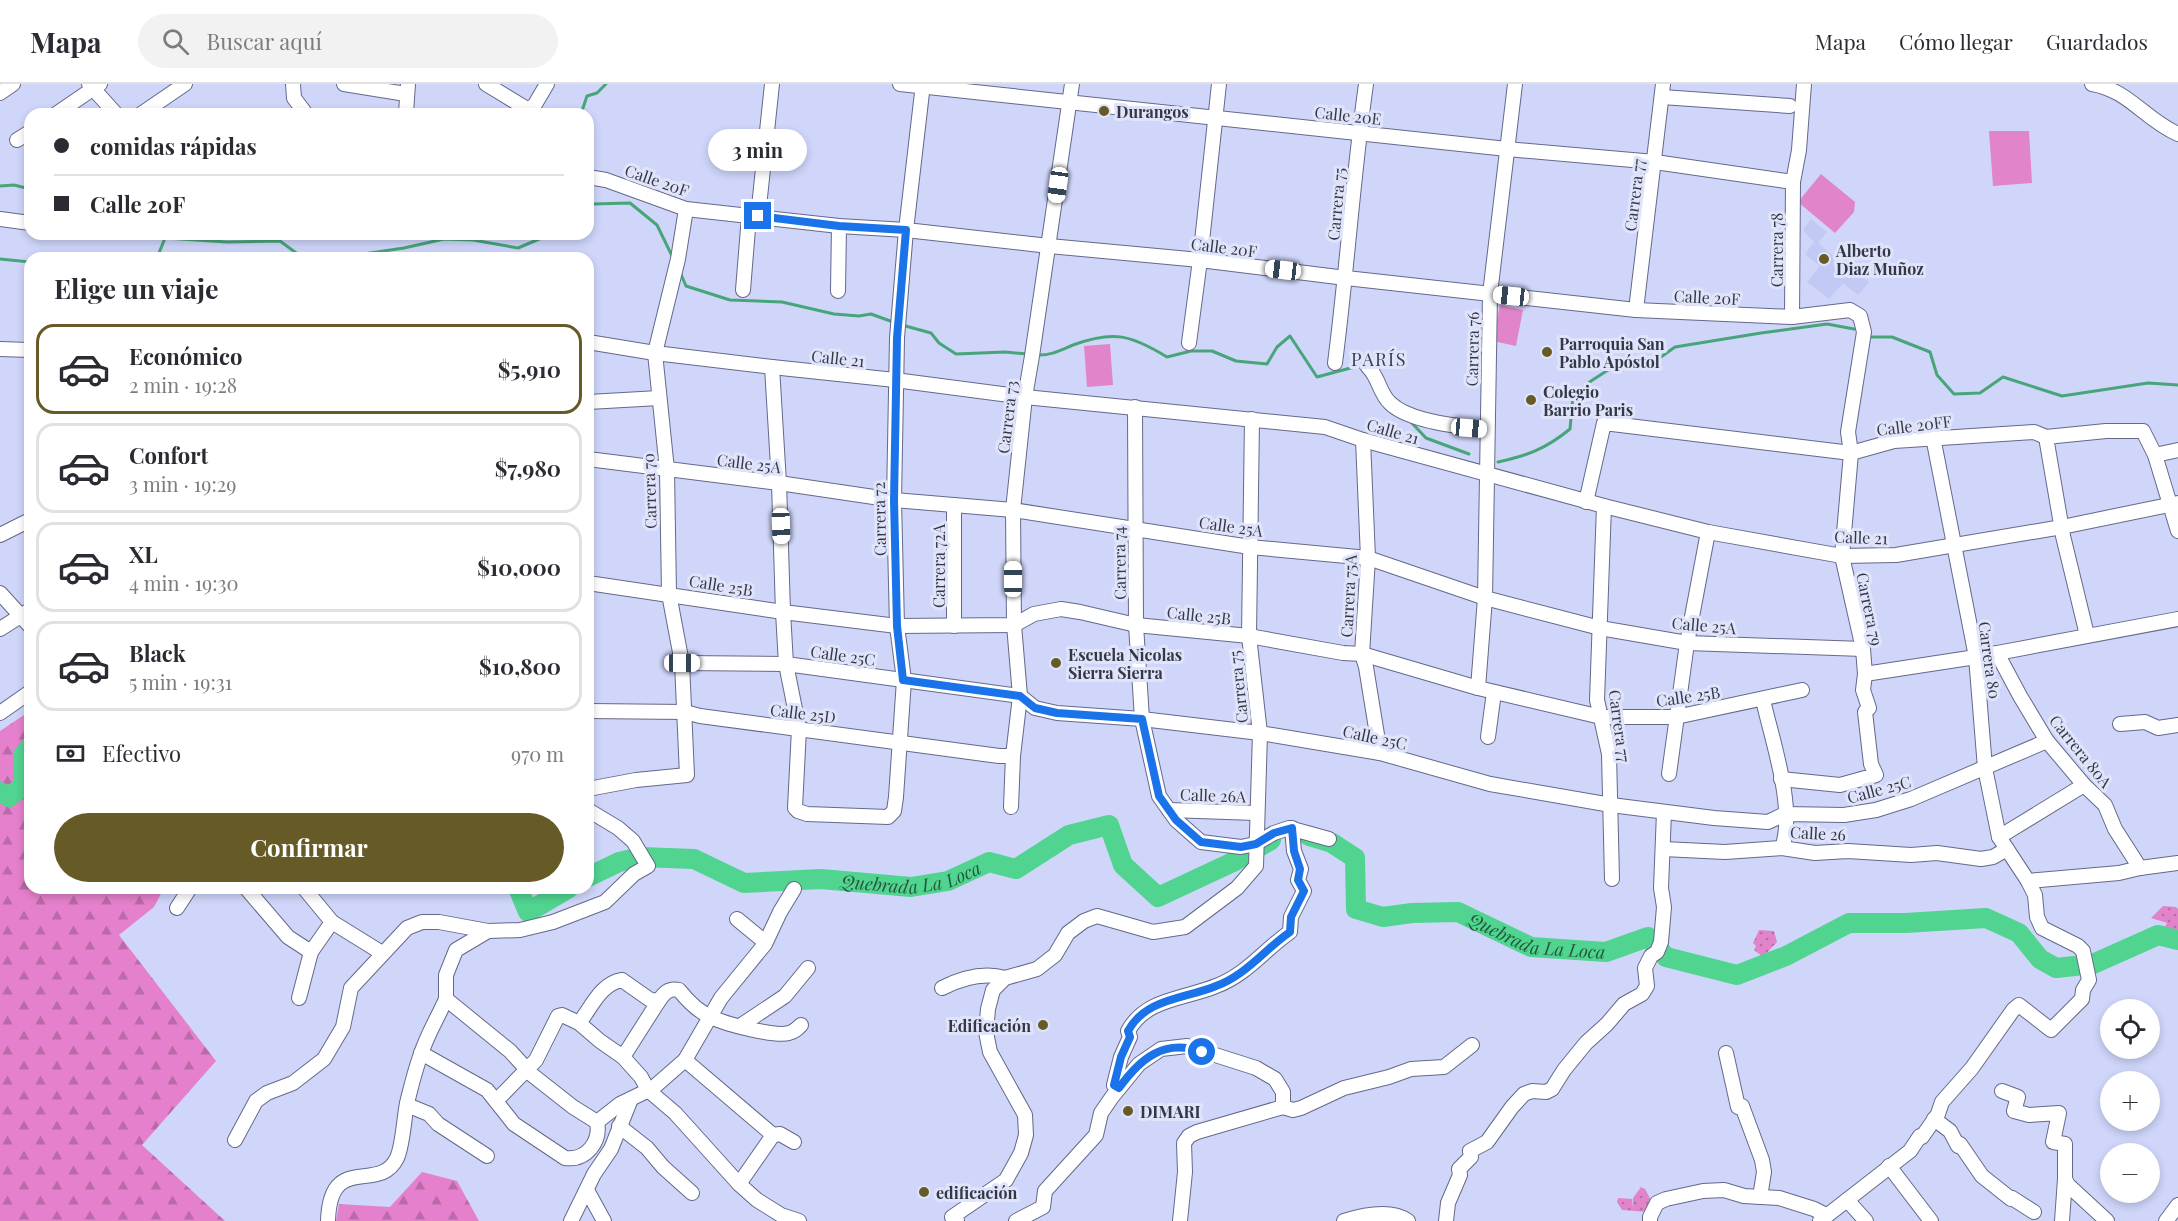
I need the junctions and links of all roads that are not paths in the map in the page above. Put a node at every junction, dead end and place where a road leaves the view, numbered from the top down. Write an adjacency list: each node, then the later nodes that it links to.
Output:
1 (13, 84): 20 (street)
2 (185, 84): 25 (street)
3 (293, 84): 26 (street)
4 (344, 84): 15 (street)
5 (486, 84): 6 (street)
6 (547, 84)
7 (772, 84): 38 (street)
8 (900, 84): 16 (street, Calle 20E)
9 (1072, 84): 21 (street, Carrera 73)
10 (1219, 84): 28 (street)
11 (1366, 84): 29 (street, Carrera 75)
12 (1515, 84): 33 (street, Carrera 76)
13 (1804, 84): 36 (street, Carrera 78)
14 (2092, 84): 30 (street)
15 (361, 85): 18 (street)
16 (923, 85): 21 (street, Calle 20E); 42 (street, Carrera 72)
17 (94, 86): 23 (street); 24 (street)
18 (407, 89): 27 (street)
19 (1662, 90): 22 (street); 34 (street, Carrera 77)
20 (0, 93)
21 (1070, 102): 28 (street, Calle 20E); 43 (street, Carrera 73)
22 (1790, 106)
23 (64, 108)
24 (111, 108)
25 (150, 108)
26 (302, 108)
27 (406, 108)
28 (1216, 117): 29 (street, Calle 20E); 44 (street)
29 (1359, 133): 33 (street, Calle 20E); 45 (street, Carrera 75)
30 (2178, 134)
31 (24, 136): 32 (street)
32 (17, 140)
33 (1507, 149): 34 (street, Calle 20E); 48 (street, Carrera 76)
34 (1655, 162): 36 (street, Calle 20E); 49 (street, Carrera 77)
35 (594, 178): 37 (street, Calle 20F)
36 (1793, 182): 51 (street, Carrera 78)
37 (686, 209): 38 (street, Calle 20F); 56 (street, Carrera 70)
38 (754, 216): 41 (street, Calle 20F); 46 (street)
39 (0, 219): 40 (street)
40 (24, 222)
41 (839, 226): 42 (street, Calle 20F); 47 (street)
42 (906, 230): 43 (street, Calle 20F); 60 (street, Carrera 72)
43 (1049, 246): 44 (street, Calle 20F); 61 (street, Carrera 73)
44 (1200, 260): 45 (street, Calle 20F); 53 (street)
45 (1346, 278): 48 (street, Calle 20F); 57 (street, Carrera 75)
46 (742, 290)
47 (838, 291)
48 (1490, 294): 49 (street, Calle 20F); 66 (street, Carrera 76)
49 (1636, 310): 51 (street, Calle 20F)
50 (1860, 316): 51 (street, Calle 20F); 71 (street, Carrera 79)
51 (1792, 317)
52 (594, 343): 56 (street, Calle 21)
53 (1189, 343)
54 (0, 349): 55 (street)
55 (24, 350)
56 (655, 353): 59 (street, Calle 21); 62 (street, Carrera 70)
57 (1335, 363)
58 (1368, 367): 66 (street)
59 (772, 368): 60 (street, Calle 21); 76 (street)
60 (896, 380): 61 (street, Calle 21); 77 (street, Carrera 72)
61 (1025, 397): 64 (street, Calle 21); 82 (street, Carrera 73)
62 (659, 398): 63 (street); 74 (street, Carrera 70)
63 (594, 402)
64 (1135, 407): 65 (street, Calle 21); 85 (street, Carrera 74)
65 (1252, 419): 69 (street, Calle 21); 90 (street, Carrera 75)
66 (1487, 429): 75 (street, Carrera 76)
67 (1933, 437): 68 (street, Calle 20FF); 71 (street, Calle 20FF); 89 (street, Carrera 80)
68 (2046, 437): 72 (street, Calle 20FF); 84 (street)
69 (1363, 440): 75 (street, Calle 21); 92 (street, Carrera 75A)
70 (2178, 450): 72 (street)
71 (1851, 453): 78 (street, Calle 20FF); 91 (street, Carrera 79)
72 (2155, 455): 79 (street)
73 (594, 460): 74 (street, Calle 25A)
74 (667, 470): 76 (street, Calle 25A); 95 (street, Carrera 70)
75 (1486, 474): 78 (street, Calle 21); 96 (street, Carrera 76)
76 (779, 483): 77 (street, Calle 25A); 97 (street)
77 (894, 500): 80 (street, Calle 25A); 103 (street, Carrera 72)
78 (1586, 501): 81 (street, Calle 21)
79 (2174, 504): 84 (street, Calle 21); 86 (street)
80 (954, 505): 82 (street, Calle 25A); 104 (street, Carrera 72A)
81 (1604, 506): 87 (street, Calle 21); 105 (street, Carrera 77)
82 (1013, 510): 85 (street, Calle 25A); 101 (street, Carrera 73)
83 (24, 523): 88 (street)
84 (2062, 527): 89 (street, Calle 21); 107 (street)
85 (1135, 528): 90 (street, Calle 25A); 102 (street, Carrera 74)
86 (2178, 531)
87 (1708, 532): 91 (street, Calle 21); 109 (street)
88 (0, 535)
89 (1953, 545): 91 (street, Calle 21); 113 (street, Carrera 80)
90 (1250, 547): 92 (street, Calle 25A); 108 (street, Carrera 75)
91 (1842, 556): 110 (street, Carrera 79)
92 (1368, 558): 96 (street, Calle 25A); 112 (street, Carrera 75A)
93 (594, 584): 95 (street, Calle 25B)
94 (0, 593): 98 (street)
95 (669, 594): 97 (street, Calle 25B); 114 (street, Carrera 70)
96 (1485, 598): 105 (street, Calle 25A); 118 (street, Carrera 76)
97 (783, 612): 103 (street, Calle 25B); 115 (street)
98 (24, 614)
99 (24, 618): 106 (street)
100 (2178, 619): 107 (street)
101 (1014, 625): 102 (street, Calle 25B); 104 (street, Calle 25B); 122 (street, Carrera 73)
102 (1136, 625): 108 (street, Calle 25B); 129 (street, Carrera 74)
103 (897, 626): 104 (street, Calle 25B); 117 (street, Carrera 72)
104 (954, 626)
105 (1600, 628): 109 (street, Calle 25A); 127 (street, Carrera 77)
106 (0, 629)
107 (2087, 635): 111 (street)
108 (1249, 636): 112 (street, Calle 25B); 133 (street, Carrera 75)
109 (1687, 643): 110 (street, Calle 25A); 128 (street)
110 (1863, 650): 116 (street, Carrera 79)
111 (1997, 653): 113 (street); 135 (street, Carrera 80A)
112 (1362, 654): 118 (street, Calle 25B); 137 (street, Carrera 75A)
113 (1976, 657): 116 (street); 139 (street, Carrera 80)
114 (682, 663): 115 (street, Calle 25C); 125 (street, Carrera 70)
115 (786, 664): 117 (street, Calle 25C); 132 (street)
116 (1865, 674): 141 (street, Carrera 79)
117 (903, 680): 122 (street, Calle 25C); 136 (street, Carrera 72)
118 (1478, 688): 120 (street, Calle 25B)
119 (1802, 690): 123 (street, Calle 25B)
120 (1494, 692): 127 (street, Calle 25B); 134 (street)
121 (24, 696): 126 (street)
122 (1020, 696): 129 (street, Calle 25C); 138 (street, Carrera 73)
123 (1763, 700): 128 (street, Calle 25B); 141 (street)
124 (594, 711): 125 (street, Calle 25D)
125 (685, 712): 132 (street, Calle 25D); 143 (street, Carrera 70)
126 (0, 713)
127 (1601, 717): 128 (street, Calle 25B); 144 (street, Carrera 77)
128 (1676, 717): 140 (street)
129 (1142, 719): 133 (street, Calle 25C); 146 (street, Carrera 74)
130 (2120, 724): 131 (street)
131 (2178, 725)
132 (799, 729): 136 (street, Calle 25D); 136 (street, Carrera 72)
133 (1260, 733): 137 (street, Calle 25C); 148 (street, Carrera 75)
134 (1488, 737)
135 (2047, 741): 139 (street, Calle 25C); 142 (street, Carrera 80A)
136 (900, 742): 138 (street, Calle 25D)
137 (1380, 753): 144 (street, Calle 25C)
138 (1013, 756): 145 (street, Carrera 73)
139 (1985, 768): 150 (street, Calle 25C); 151 (street, Carrera 80)
140 (1669, 774)
141 (1781, 780): 150 (street)
142 (2084, 784): 151 (street); 159 (street, Carrera 80A)
143 (594, 788)
144 (1611, 805): 147 (street, Calle 25C); 160 (street, Carrera 77)
145 (1011, 807)
146 (1169, 810): 148 (street, Calle 26A); 154 (street, Carrera 74)
147 (1664, 812): 150 (street, Calle 25C); 156 (street)
148 (1256, 813): 154 (street, Carrera 75)
149 (594, 814): 169 (street)
150 (1785, 814): 155 (street)
151 (1999, 837): 157 (street, Carrera 80)
152 (1329, 838): 153 (street)
153 (1293, 839): 154 (street); 189 (street)
154 (1256, 844): 174 (street, Carrera 75)
155 (1782, 848): 156 (street, Calle 26); 157 (street, Calle 26)
156 (1663, 849): 222 (street)
157 (2007, 849): 161 (street, Carrera 80)
158 (2178, 863): 159 (street)
159 (2140, 868): 161 (street)
160 (1612, 879)
161 (2028, 881): 196 (street, Carrera 80)
162 (794, 889): 170 (street)
163 (186, 894): 166 (street)
164 (251, 894): 171 (street)
165 (309, 894): 168 (street)
166 (177, 908)
167 (737, 919): 170 (street)
168 (332, 922): 171 (street); 172 (street)
169 (488, 931): 172 (street); 177 (street)
170 (765, 942): 179 (street)
171 (311, 952): 176 (street)
172 (382, 953): 200 (street)
173 (808, 968): 182 (street)
174 (1005, 978): 175 (street, Carrera 75); 213 (street)
175 (942, 988)
176 (299, 998)
177 (446, 999): 184 (street); 188 (street)
178 (658, 1002): 179 (street); 180 (street); 186 (street)
179 (709, 1016): 182 (street); 187 (street)
180 (579, 1023): 186 (street); 188 (street)
181 (801, 1025): 182 (street)
182 (740, 1026)
183 (1472, 1045): 195 (street)
184 (421, 1053): 193 (street); 194 (street)
185 (1726, 1053): 208 (street)
186 (623, 1057): 190 (street)
187 (685, 1060): 190 (street); 199 (street)
188 (527, 1069): 193 (street); 197 (street)
189 (1119, 1088): 195 (street); 218 (street)
190 (648, 1090): 192 (street); 205 (street)
191 (2002, 1091): 204 (street)
192 (631, 1099): 197 (street); 198 (street)
193 (496, 1101): 197 (street)
194 (407, 1105): 202 (street); 214 (street)
195 (1283, 1107): 219 (street)
196 (1934, 1119): 203 (street); 211 (street)
197 (597, 1122)
198 (619, 1126): 206 (street); 207 (street)
199 (773, 1135): 201 (street); 205 (street)
200 (235, 1140)
201 (794, 1142)
202 (487, 1156)
203 (1889, 1166): 209 (street); 225 (street)
204 (2065, 1179): 226 (street); 227 (street)
205 (740, 1184): 217 (street)
206 (587, 1190): 215 (street); 216 (street)
207 (692, 1193)
208 (1760, 1197): 212 (street); 223 (street)
209 (1847, 1200): 212 (street); 224 (street)
210 (2178, 1205): 228 (street)
211 (2034, 1212)
212 (1823, 1218)
213 (951, 1220)
214 (328, 1221)
215 (572, 1221)
216 (604, 1221)
217 (800, 1221)
218 (1016, 1221)
219 (1180, 1221)
220 (1344, 1221): 221 (street)
221 (1408, 1221)
222 (1446, 1221)
223 (1650, 1221)
224 (1866, 1221)
225 (1931, 1221)
226 (2062, 1221)
227 (2107, 1221)
228 (2166, 1221)

